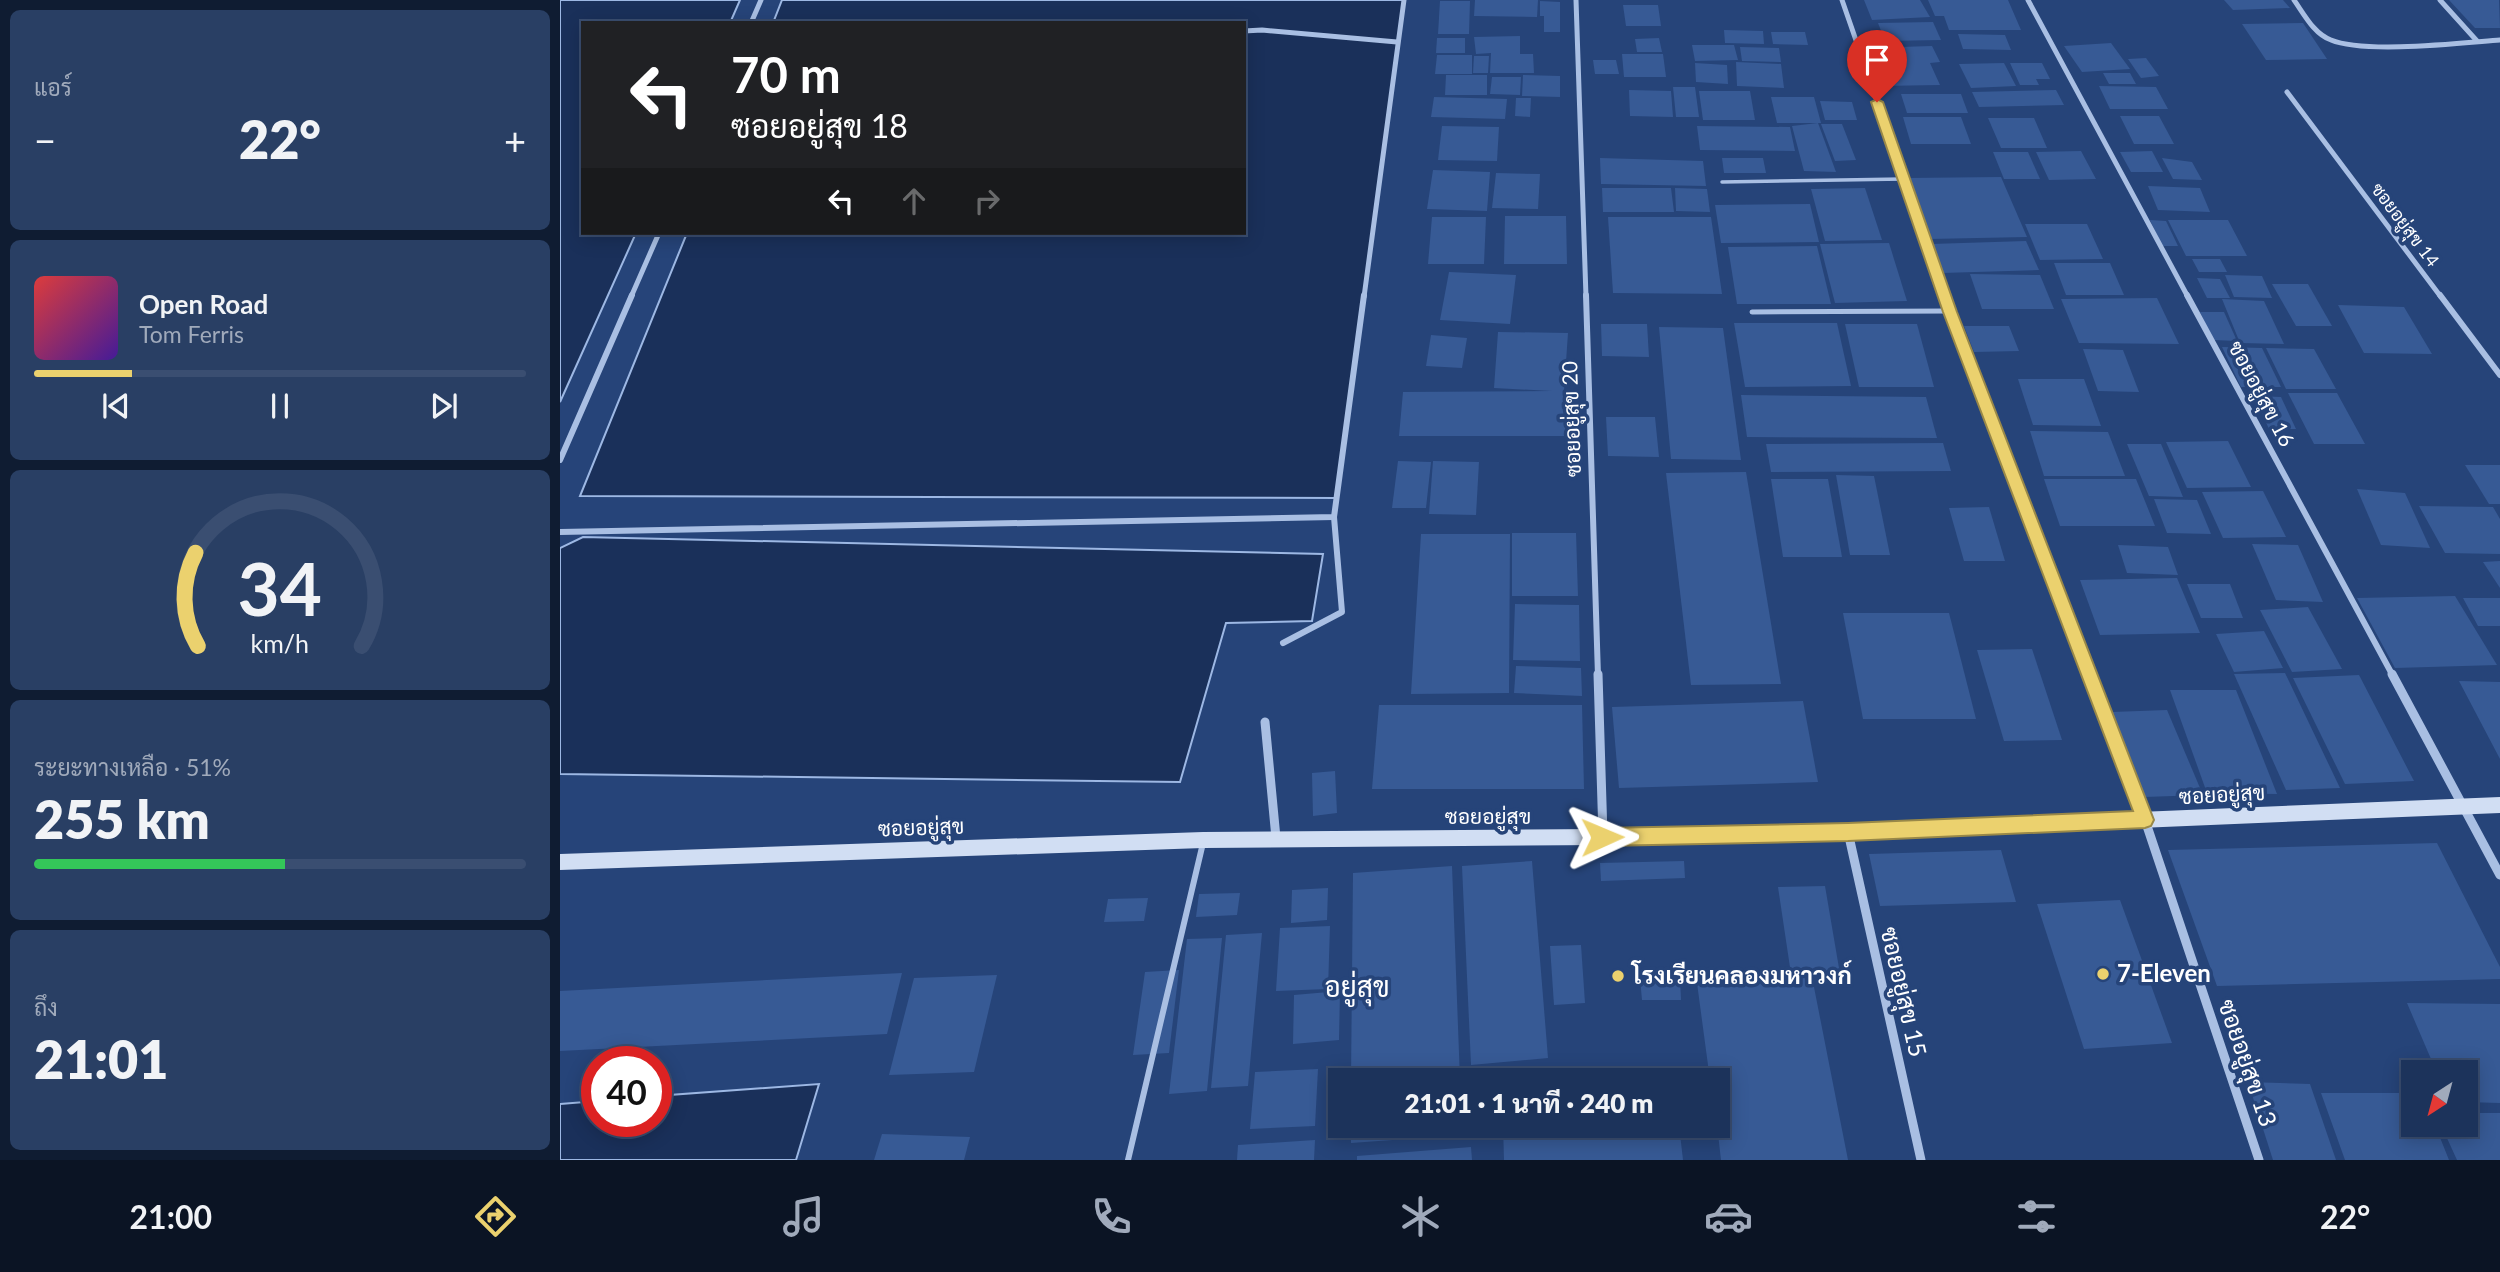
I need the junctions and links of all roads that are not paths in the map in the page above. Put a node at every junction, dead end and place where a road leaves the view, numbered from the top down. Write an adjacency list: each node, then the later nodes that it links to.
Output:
1 (761, 0): 8 (street)
2 (1404, 0): 12 (street)
3 (1576, 0): 29 (street, ซอยอยู่สุข 20)
4 (1842, 0): 14 (street, ซอยอยู่สุข 13)
5 (2028, 0): 25 (street, ซอยอยู่สุข 16)
6 (2294, 0): 11 (street)
7 (2440, 0): 11 (street)
8 (752, 21)
9 (1246, 31): 12 (street)
10 (2500, 40): 11 (street)
11 (2477, 41)
12 (1397, 43): 21 (street)
13 (2287, 92): 19 (street, ซอยอยู่สุข 14)
14 (1903, 179): 15 (lane); 18 (street, ซอยอยู่สุข 13)
15 (1722, 182)
16 (658, 235): 20 (street)
17 (1752, 312): 18 (lane)
18 (1950, 312): 27 (street, ซอยอยู่สุข 13)
19 (2500, 375)
20 (560, 460)
21 (1334, 517): 22 (street); 23 (street)
22 (560, 532)
23 (1283, 643)
24 (1265, 722): 30 (street)
25 (2462, 805): 26 (street, ซอยอยู่สุข); 27 (street, ซอยอยู่สุข); 33 (street, ซอยอยู่สุข 16)
26 (2500, 805)
27 (2145, 820): 28 (street, ซอยอยู่สุข); 36 (street, ซอยอยู่สุข 13)
28 (1848, 832): 29 (street, ซอยอยู่สุข); 35 (street, ซอยอยู่สุข 15)
29 (1602, 837): 30 (street, ซอยอยู่สุข)
30 (1276, 839): 31 (street, ซอยอยู่สุข)
31 (1203, 840): 32 (street, ซอยอยู่สุข); 34 (lane)
32 (560, 862)
33 (2500, 874)
34 (1128, 1160)
35 (1921, 1160)
36 (2259, 1160)

